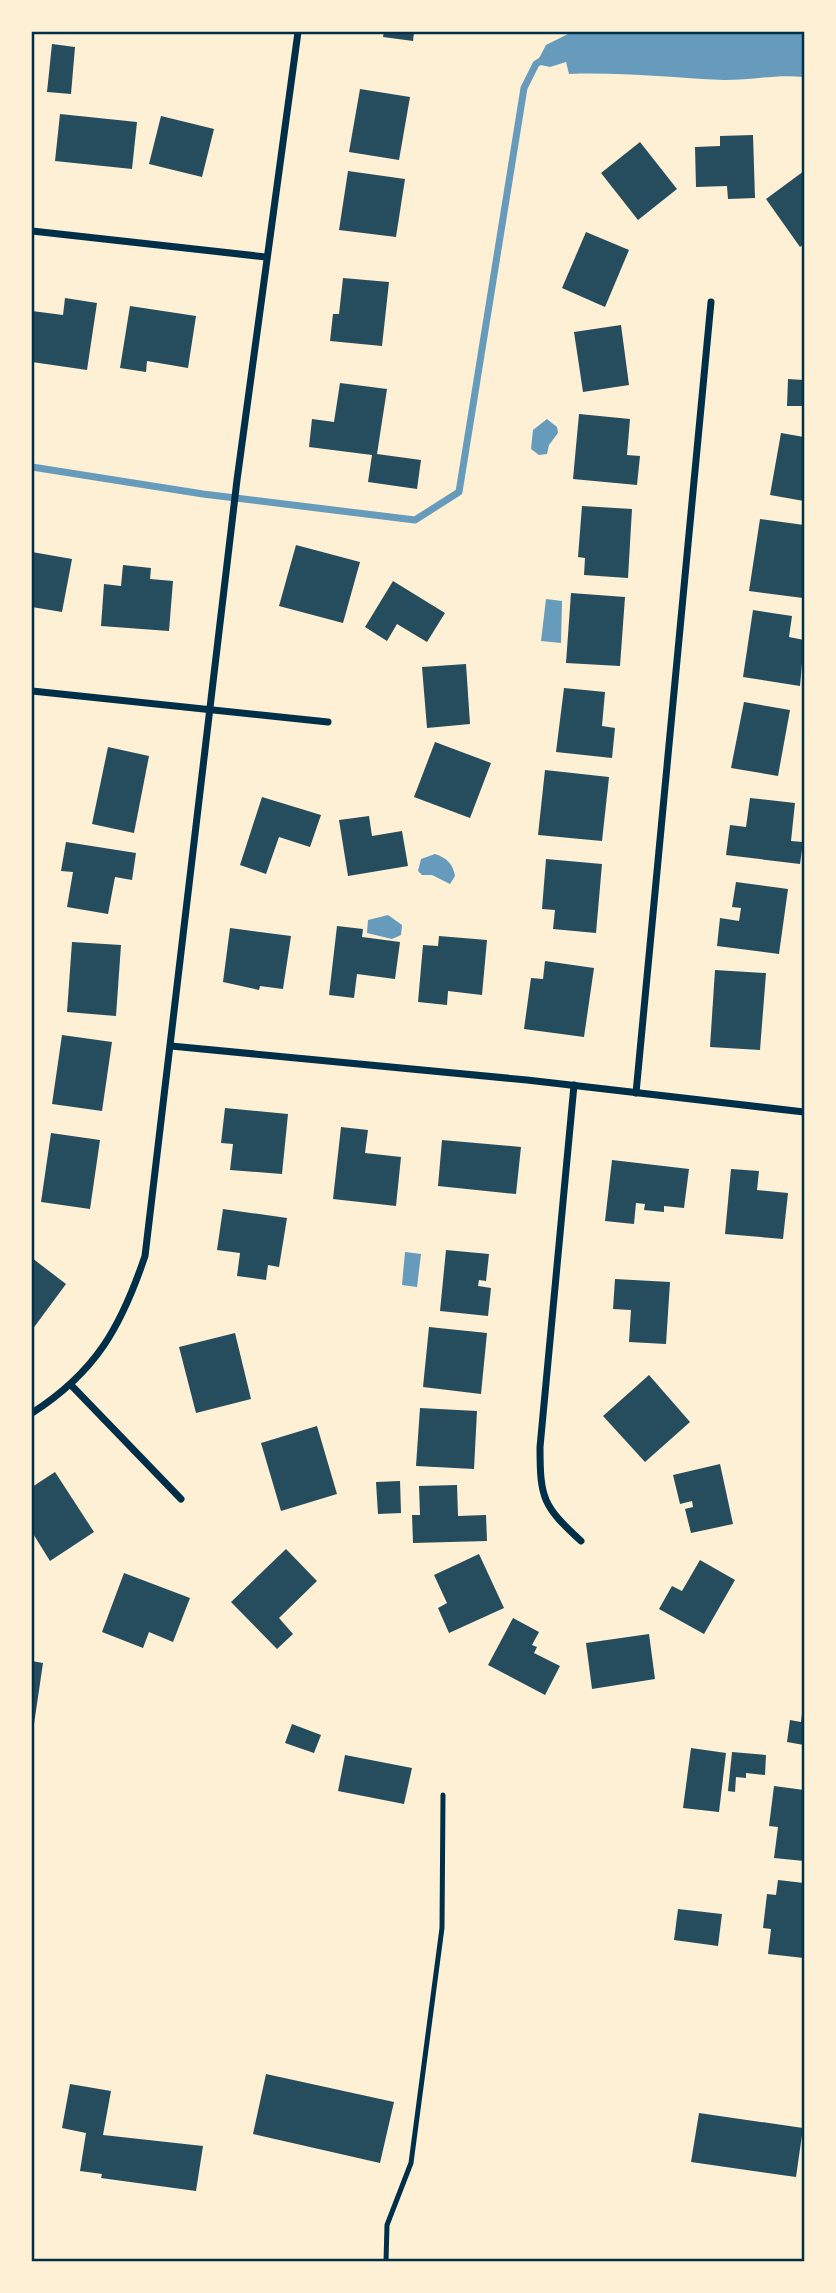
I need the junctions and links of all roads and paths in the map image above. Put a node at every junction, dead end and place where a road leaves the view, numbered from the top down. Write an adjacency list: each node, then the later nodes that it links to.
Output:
1 (298, 32): 3 (street)
2 (32, 231): 3 (street)
3 (266, 257): 6 (street)
4 (711, 302): 10 (street)
5 (32, 691): 6 (street)
6 (210, 708): 7 (street); 8 (street)
7 (328, 722)
8 (172, 1046): 9 (street); 12 (street)
9 (574, 1085): 10 (street); 15 (street)
10 (636, 1093): 11 (street)
11 (804, 1112)
12 (71, 1385): 13 (street); 14 (street)
13 (32, 1413)
14 (181, 1499)
15 (581, 1541)
16 (443, 1795): 17 (lane)
17 (386, 2262)

